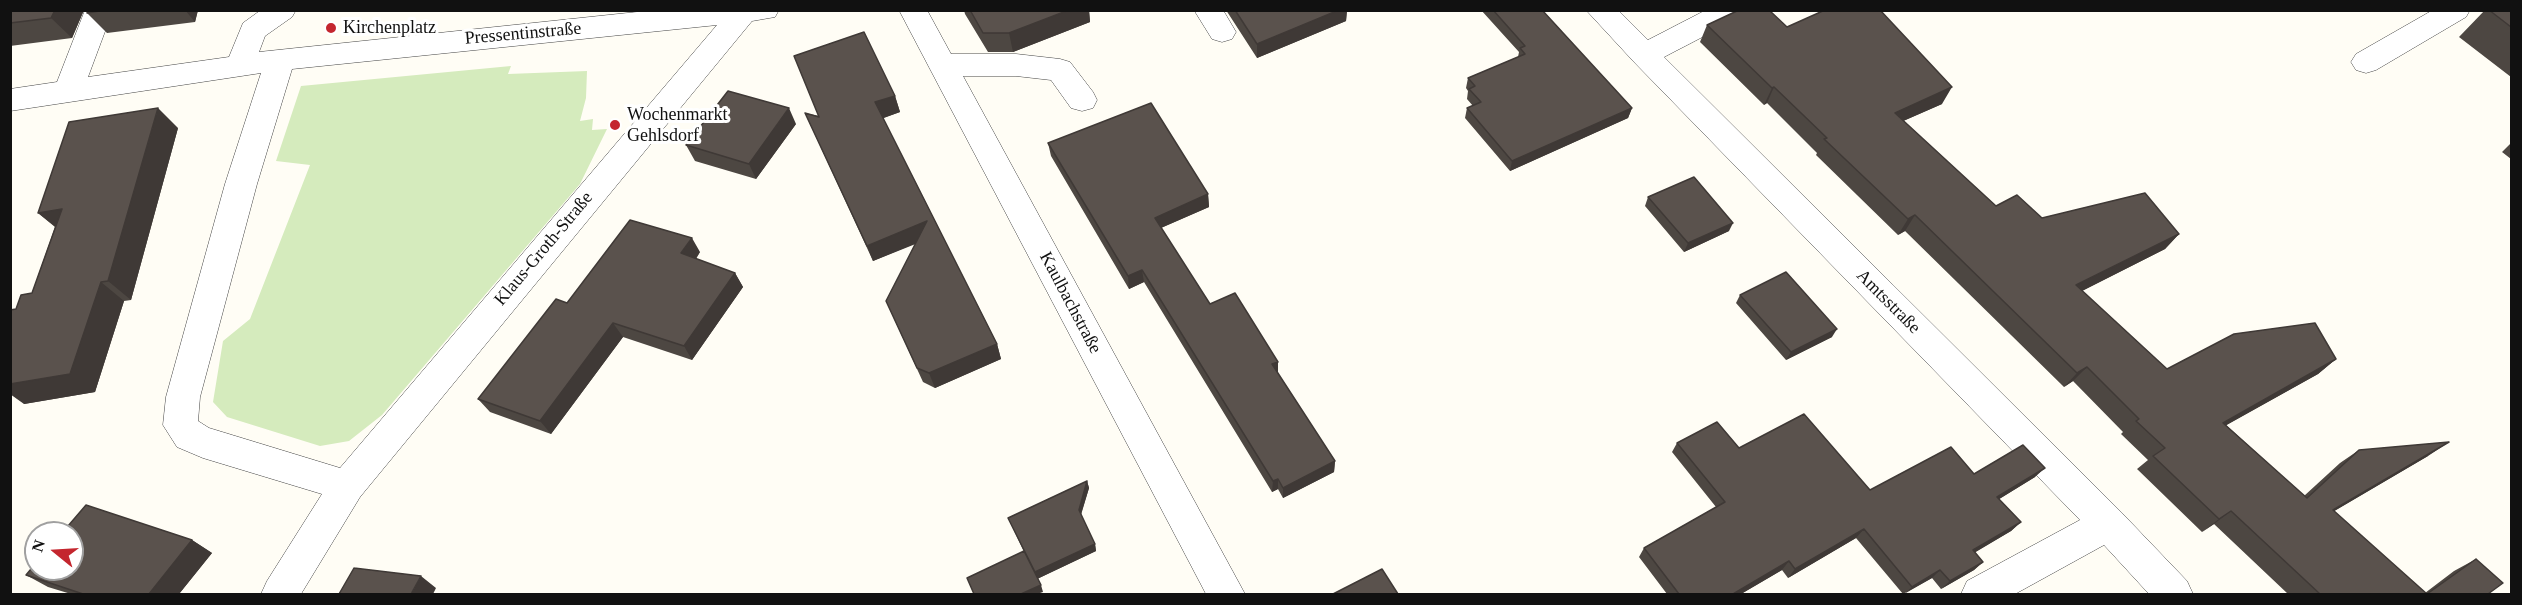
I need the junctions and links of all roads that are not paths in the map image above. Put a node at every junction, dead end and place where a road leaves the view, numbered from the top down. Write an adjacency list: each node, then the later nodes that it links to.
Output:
1 (99, 10): 13 (street)
2 (282, 10): 12 (street)
3 (913, 10): 11 (street, Kaulbachstraße)
4 (1600, 10): 8 (street, Amtsstraße)
5 (1731, 10): 8 (street)
6 (2457, 10): 10 (street)
7 (754, 12): 9 (street, Pressentinstraße); 16 (street, Klaus-Groth-Straße)
8 (1644, 55): 17 (street, Amtsstraße)
9 (280, 60): 12 (street, Pressentinstraße); 16 (street)
10 (2366, 62)
11 (942, 65): 15 (street); 19 (street, Kaulbachstraße)
12 (240, 66): 13 (street, Pressentinstraße)
13 (68, 92): 14 (street, Pressentinstraße)
14 (10, 100)
15 (1082, 100)
16 (347, 486): 18 (street, Klaus-Groth-Straße)
17 (2108, 524): 20 (street); 21 (street, Amtsstraße)
18 (280, 594)
19 (1226, 594)
20 (1980, 594)
21 (2174, 594)

